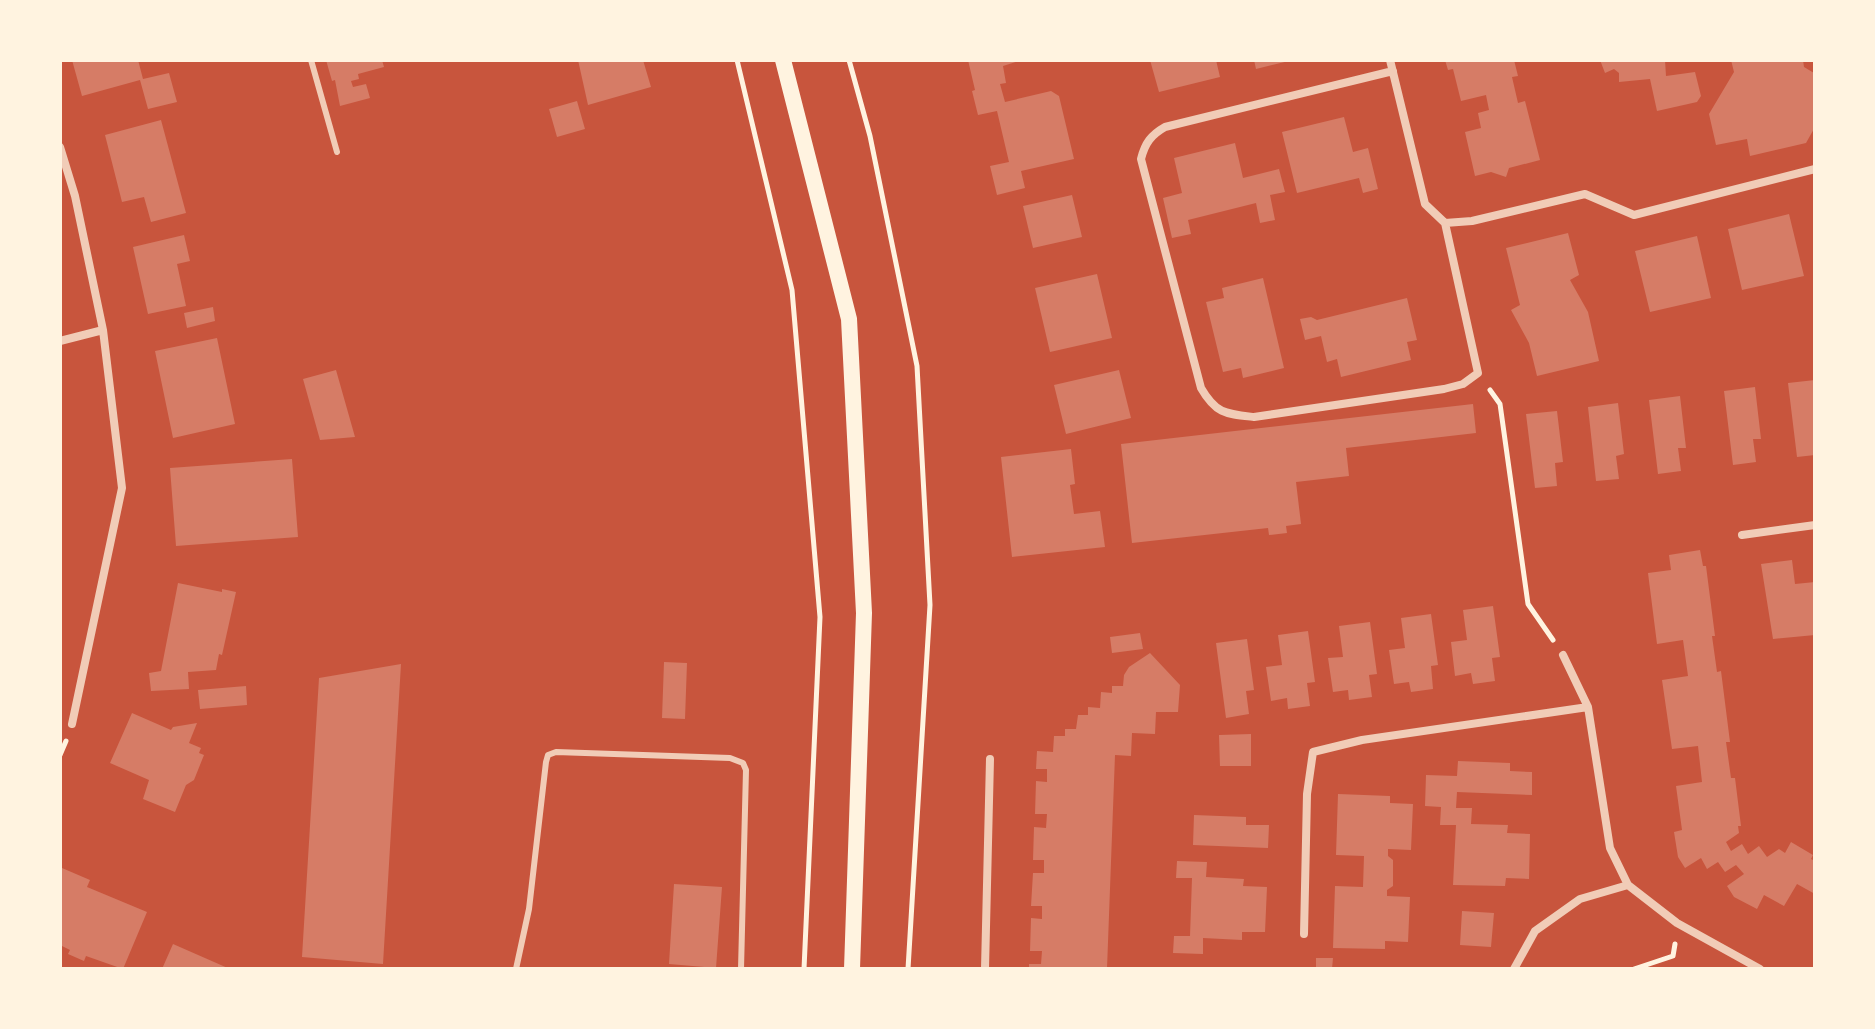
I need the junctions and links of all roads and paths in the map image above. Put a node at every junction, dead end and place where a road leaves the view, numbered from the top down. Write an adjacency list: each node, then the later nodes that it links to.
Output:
1 (311, 60): 8 (lane)
2 (737, 60): 25 (path)
3 (783, 60): 26 (main road)
4 (849, 60): 27 (path)
5 (1390, 60): 6 (street)
6 (1393, 71): 10 (street); 13 (street)
7 (60, 147): 11 (street)
8 (337, 152)
9 (1815, 169): 10 (street)
10 (1445, 223): 13 (street)
11 (103, 330): 12 (street); 18 (street)
12 (60, 341)
13 (1478, 373): 16 (path)
14 (1815, 525): 15 (street)
15 (1742, 535)
16 (1563, 655): 17 (street)
17 (1588, 707): 20 (street); 22 (street)
18 (72, 724)
19 (990, 759): 28 (street)
20 (1628, 885): 21 (street); 29 (street)
21 (1677, 923): 30 (path); 31 (street)
22 (1304, 934)
23 (516, 969): 24 (lane)
24 (741, 969)
25 (804, 969)
26 (852, 969)
27 (908, 969)
28 (985, 969)
29 (1514, 969)
30 (1634, 969)
31 (1760, 969)

